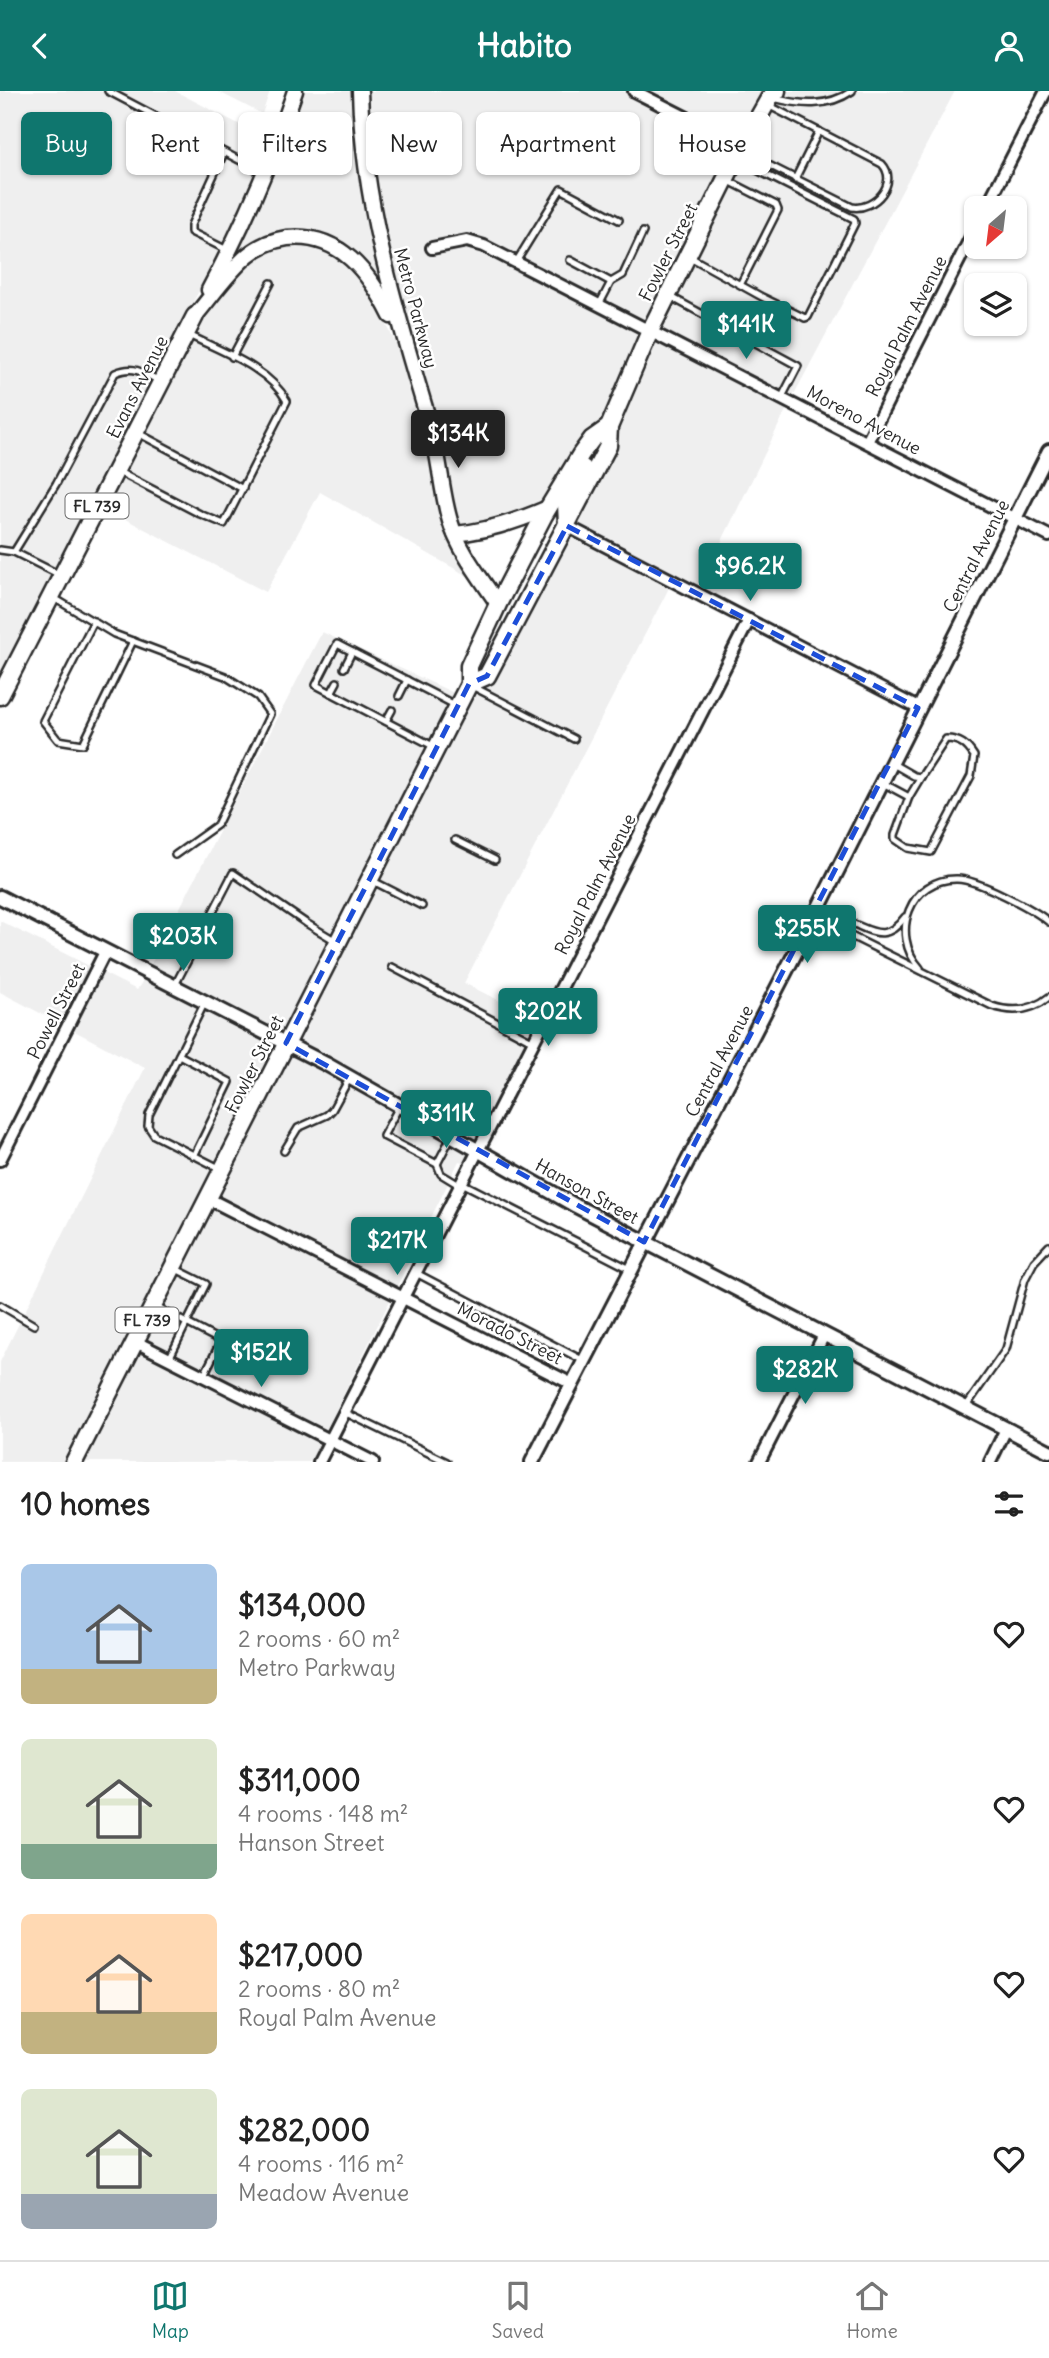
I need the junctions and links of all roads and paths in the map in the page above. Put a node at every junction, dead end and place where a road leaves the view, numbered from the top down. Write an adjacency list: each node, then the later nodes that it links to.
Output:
1 (108, 91): 8 (lane)
2 (295, 91): 9 (main road, Evans Avenue / FL 739)
3 (360, 91): 39 (main road, Metro Parkway)
4 (634, 91): 10 (street)
5 (852, 91): 7 (lane)
6 (1046, 91): 22 (street)
7 (771, 96): 11 (main road, Fowler Street); 12 (lane)
8 (147, 112)
9 (288, 112)
10 (670, 112)
11 (762, 112)
12 (820, 131): 20 (lane); 20 (lane)
13 (224, 153): 14 (lane)
14 (238, 160)
15 (771, 167): 20 (lane)
16 (771, 171): 33 (lane)
17 (214, 175): 26 (lane)
18 (265, 175): 26 (main road, Evans Avenue / FL 739)
19 (728, 175): 21 (main road, Fowler Street)
20 (795, 179)
21 (725, 180): 28 (main road, Fowler Street); 33 (lane)
22 (992, 196)
23 (619, 219): 30 (lane)
24 (643, 232): 31 (lane)
25 (432, 247): 30 (street, Moreno Avenue)
26 (229, 251): 36 (main road, Evans Avenue / FL 739)
27 (964, 251): 46 (street, Royal Palm Avenue)
28 (688, 255): 33 (lane); 34 (main road, Fowler Street)
29 (570, 260): 31 (lane)
30 (516, 262): 35 (street, Moreno Avenue)
31 (611, 282): 35 (lane)
32 (271, 283): 40 (lane)
33 (741, 283)
34 (667, 296): 37 (main road, Fowler Street); 42 (lane)
35 (599, 305): 37 (street, Moreno Avenue)
36 (195, 316): 38 (main road, Evans Avenue / FL 739); 39 (main road)
37 (650, 331): 42 (street, Moreno Avenue); 43 (main road, Fowler Street)
38 (186, 334): 40 (lane); 41 (main road, Evans Avenue / FL 739)
39 (404, 343): 53 (main road, Metro Parkway)
40 (232, 357): 49 (lane)
41 (161, 382): 44 (main road, Evans Avenue / FL 739); 56 (lane)
42 (782, 397): 46 (street, Moreno Avenue)
43 (608, 427): 45 (main road, Fowler Street); 52 (main road, Fowler Street)
44 (136, 432): 48 (main road, Evans Avenue / FL 739); 49 (lane)
45 (592, 439): 50 (main road, Fowler Street); 52 (main road)
46 (867, 442): 51 (street, Moreno Avenue)
47 (1049, 451): 51 (street, Central Avenue)
48 (116, 470): 49 (lane); 57 (main road, Evans Avenue / FL 739)
49 (243, 489)
50 (548, 508): 53 (main road); 59 (main road, Fowler Street)
51 (1014, 518): 54 (street, Moreno Avenue); 73 (street, Central Avenue)
52 (567, 526): 60 (street); 63 (main road, Fowler Street)
53 (455, 534): 59 (main road, Metro Parkway)
54 (1049, 535)
55 (0, 550): 56 (lane)
56 (14, 552): 57 (lane)
57 (62, 575): 58 (main road, Evans Avenue / FL 739)
58 (51, 597): 61 (lane); 70 (main road, Evans Avenue / FL 739)
59 (498, 604): 63 (main road); 68 (main road, Fowler Street)
60 (749, 620): 73 (street); 99 (street, Royal Palm Avenue)
61 (94, 621): 62 (lane); 62 (lane)
62 (133, 641): 83 (lane)
63 (503, 646): 68 (main road, Fowler Street / FL 739)
64 (352, 652): 65 (lane); 66 (lane); 69 (lane)
65 (344, 668)
66 (407, 680): 71 (lane); 72 (lane)
67 (337, 682): 69 (lane)
68 (469, 684): 72 (main road, Fowler Street / FL 739); 76 (lane)
69 (331, 693): 75 (lane)
70 (0, 696)
71 (399, 696)
72 (458, 707): 77 (main road, Fowler Street / FL 739)
73 (918, 708): 78 (street, Central Avenue)
74 (392, 710): 75 (lane)
75 (386, 721): 77 (lane)
76 (574, 739)
77 (437, 748): 85 (main road, Fowler Street / FL 739)
78 (891, 763): 79 (lane); 80 (street, Central Avenue)
79 (921, 777): 81 (lane); 81 (lane)
80 (881, 782): 81 (lane); 88 (street, Central Avenue)
81 (909, 797)
82 (455, 839): 84 (lane)
83 (175, 855)
84 (495, 860)
85 (370, 880): 87 (lane); 92 (main road, Fowler Street / FL 739)
86 (0, 897): 93 (street, Hanson Street)
87 (422, 906)
88 (817, 911): 90 (lane); 113 (street, Central Avenue)
89 (908, 912): 90 (lane); 91 (lane); 95 (lane)
90 (832, 921): 95 (lane)
91 (1049, 922)
92 (338, 942): 96 (lane); 100 (main road, Fowler Street / FL 739)
93 (105, 952): 96 (street, Hanson Street); 108 (street, Powell Street)
94 (392, 967): 99 (lane)
95 (926, 972): 97 (lane)
96 (174, 987): 98 (street, Hanson Street)
97 (1049, 997)
98 (205, 1002): 100 (street, Hanson Street); 101 (lane)
99 (534, 1042): 105 (street, Royal Palm Avenue)
100 (286, 1043): 102 (street, Hanson Street); 110 (main road, Fowler Street / FL 739)
101 (179, 1055): 107 (lane); 107 (lane)
102 (350, 1077): 103 (street, Hanson Street); 106 (lane)
103 (400, 1105): 104 (street, Hanson Street); 109 (lane)
104 (453, 1134): 105 (street, Hanson Street); 109 (lane)
105 (478, 1149): 111 (street, Royal Palm Avenue); 113 (street, Hanson Street)
106 (284, 1151)
107 (194, 1156): 110 (lane)
108 (0, 1160)
109 (437, 1164): 111 (lane)
110 (221, 1170): 112 (main road, Fowler Street / FL 739)
111 (461, 1184): 116 (lane); 117 (street, Royal Palm Avenue)
112 (207, 1198): 115 (main road, Fowler Street / FL 739); 118 (street, Morado Street)
113 (644, 1242): 116 (street, Central Avenue); 123 (street, Hanson Street)
114 (1049, 1246): 129 (lane)
115 (173, 1267): 120 (main road, Fowler Street / FL 739); 121 (lane)
116 (630, 1269): 126 (street, Central Avenue)
117 (416, 1273): 118 (street, Royal Palm Avenue); 126 (lane)
118 (403, 1298): 128 (street, Morado Street); 130 (street, Royal Palm Avenue)
119 (0, 1305): 122 (lane)
120 (153, 1306): 121 (lane); 124 (main road, Fowler Street / FL 739)
121 (188, 1324): 125 (lane); 127 (lane)
122 (34, 1325)
123 (824, 1335): 129 (street, Hanson Street); 139 (street)
124 (136, 1342): 125 (street); 134 (main road, Fowler Street / FL 739)
125 (169, 1359): 127 (street)
126 (584, 1361): 128 (street, Central Avenue)
127 (203, 1377): 132 (street)
128 (572, 1384): 138 (street, Central Avenue)
129 (965, 1408): 131 (street, Hanson Street)
130 (344, 1412): 132 (street, Royal Palm Avenue); 137 (lane)
131 (1006, 1429): 133 (street, Hanson Street); 140 (street)
132 (330, 1441): 135 (street, Royal Palm Avenue); 136 (street)
133 (1049, 1451)
134 (74, 1462)
135 (319, 1462)
136 (373, 1462)
137 (447, 1462)
138 (532, 1462)
139 (759, 1462)
140 (990, 1462)

